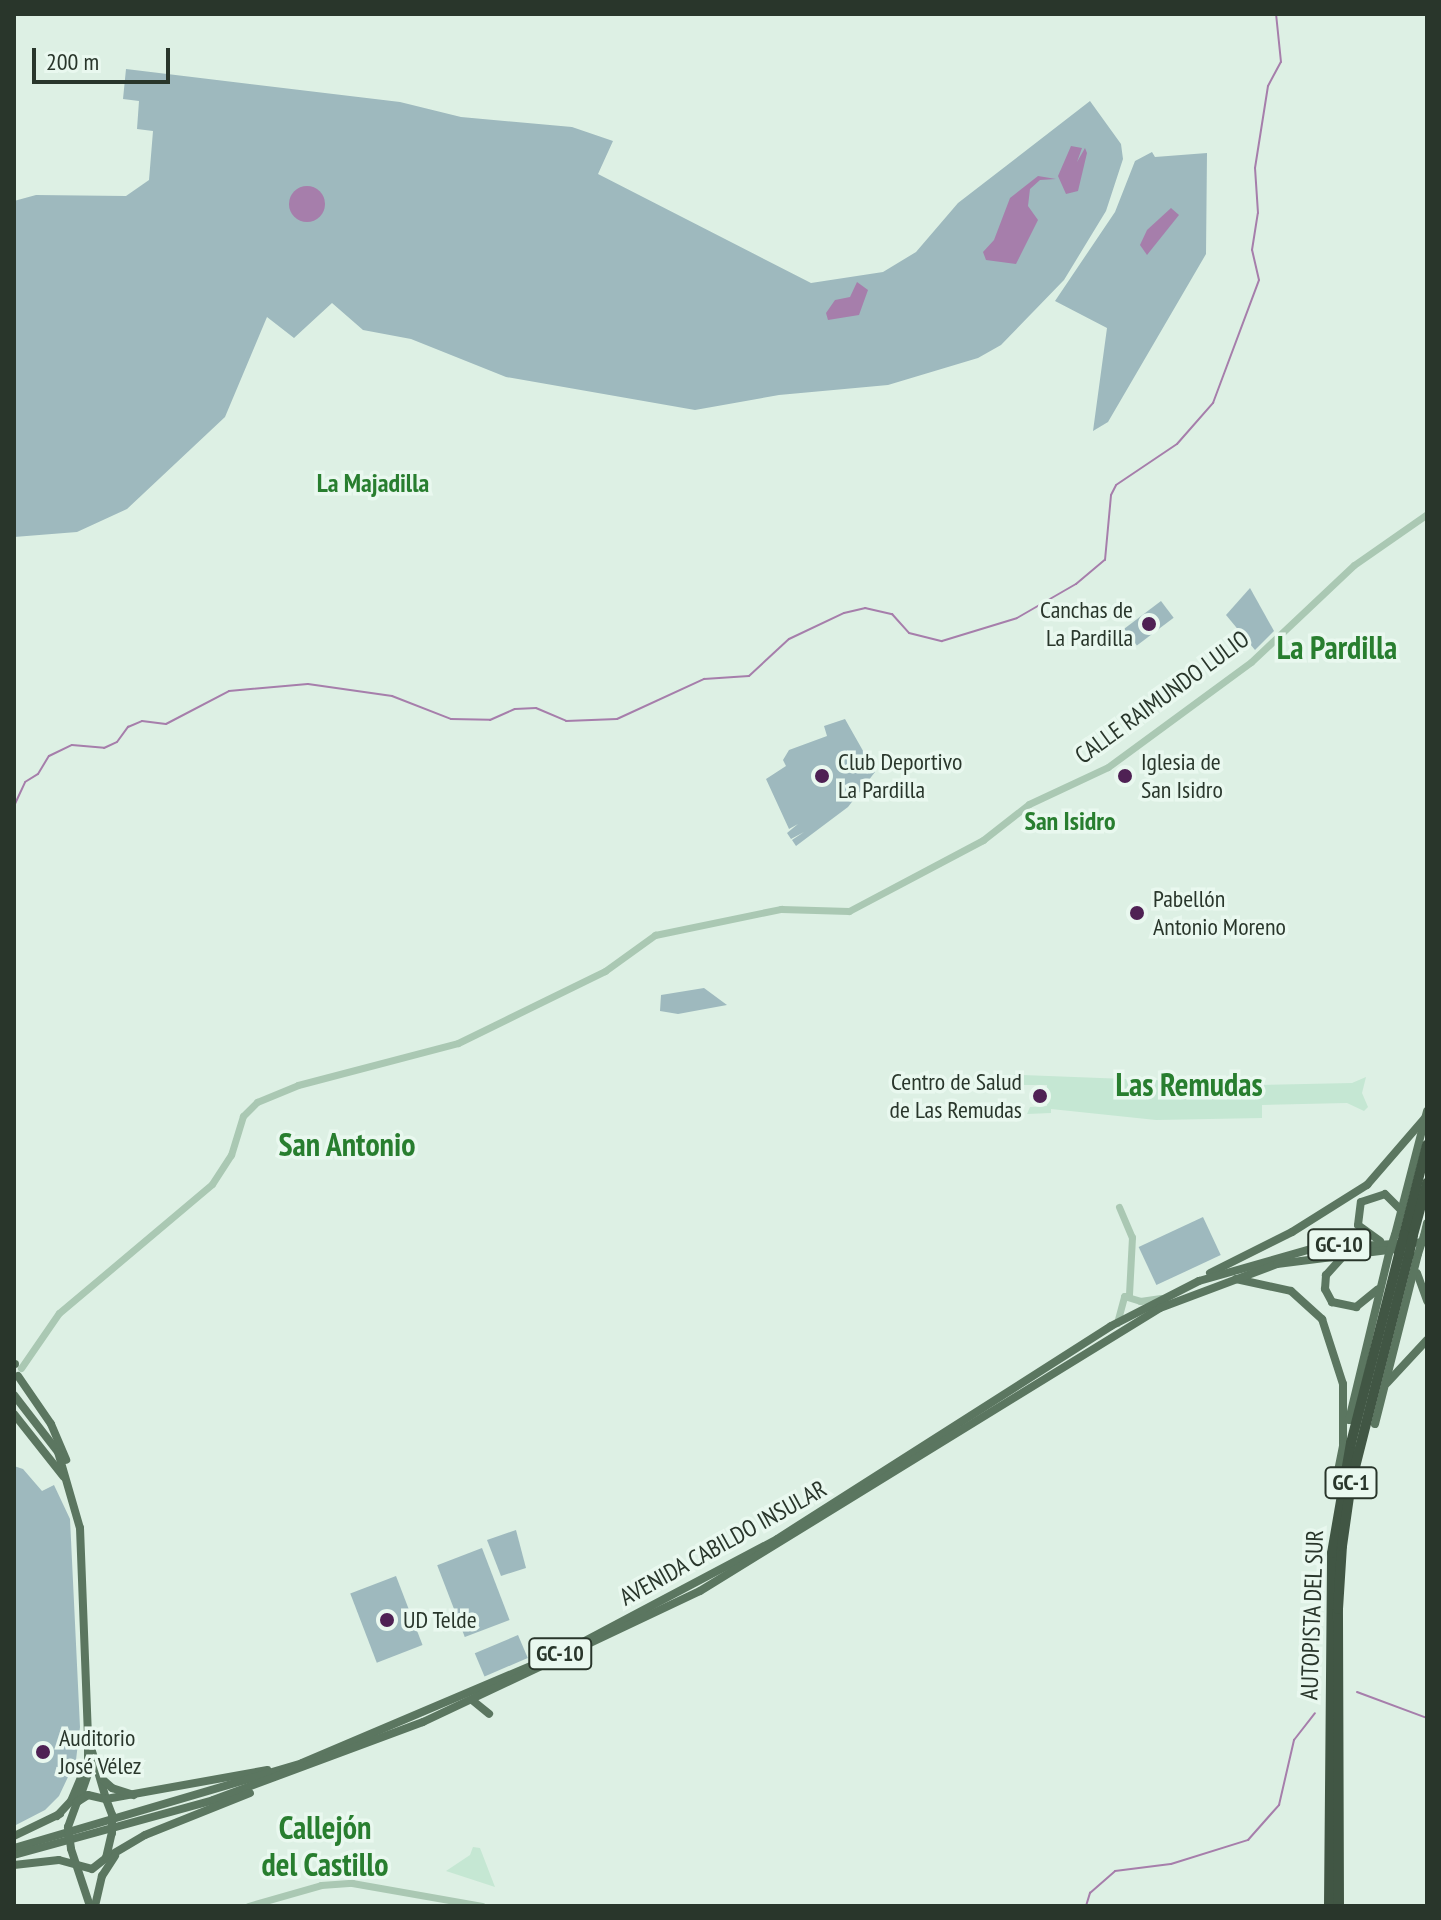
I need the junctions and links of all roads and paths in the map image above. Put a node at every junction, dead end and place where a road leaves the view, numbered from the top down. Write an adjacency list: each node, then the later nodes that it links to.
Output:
1 (1427, 514): 19 (street, CALLE RAIMUNDO LULIO)
2 (1426, 1114): 6 (main road); 11 (main road)
3 (1427, 1145): 9 (highway, AUTOPISTA DEL SUR / GC-1)
4 (1427, 1183): 9 (highway, AUTOPISTA DEL SUR / GC-1)
5 (1119, 1207): 14 (street)
6 (1401, 1210): 8 (main road); 9 (main road)
7 (1427, 1223): 9 (main road)
8 (1385, 1242): 9 (main road, AVENIDA CABILDO INSULAR / GC-10); 11 (main road, AVENIDA CABILDO INSULAR / GC-10)
9 (1413, 1247): 10 (main road, AVENIDA CABILDO INSULAR / GC-10); 12 (main road); 16 (main road); 20 (main road); 27 (highway, AUTOPISTA DEL SUR / GC-1); 34 (highway, AUTOPISTA DEL SUR / GC-1)
10 (1349, 1252): 12 (main road); 13 (main road, AVENIDA CABILDO INSULAR / GC-10)
11 (1199, 1281): 15 (main road, AVENIDA CABILDO INSULAR / GC-10)
12 (1382, 1281): 24 (main road)
13 (1211, 1285): 24 (main road); 29 (main road, AVENIDA CABILDO INSULAR / GC-10)
14 (1131, 1297): 15 (street); 17 (street)
15 (1161, 1298): 17 (main road, AVENIDA CABILDO INSULAR / GC-10)
16 (1427, 1301)
17 (1117, 1323): 37 (main road, AVENIDA CABILDO INSULAR / GC-10)
18 (1427, 1340): 20 (main road)
19 (16, 1369): 26 (main road)
20 (1384, 1387): 23 (main road)
21 (14, 1395): 26 (main road)
22 (14, 1414): 26 (main road)
23 (1375, 1424)
24 (1343, 1444): 25 (main road)
25 (1334, 1491): 27 (highway)
26 (74, 1500): 35 (main road)
27 (1329, 1585): 55 (highway, AUTOPISTA DEL SUR / GC-1)
28 (1345, 1673): 34 (highway)
29 (506, 1685): 30 (main road); 31 (main road, AVENIDA CABILDO INSULAR / GC-10)
30 (510, 1696)
31 (472, 1700): 32 (main road); 33 (main road); 37 (main road, AVENIDA CABILDO INSULAR / GC-10)
32 (489, 1700)
33 (489, 1714)
34 (1338, 1718): 56 (highway, AUTOPISTA DEL SUR / GC-1)
35 (88, 1739): 36 (main road); 38 (main road)
36 (88, 1751): 41 (main road); 42 (main road)
37 (300, 1767): 39 (main road); 44 (main road); 45 (main road, AVENIDA CABILDO INSULAR / GC-10); 46 (main road, AVENIDA CABILDO INSULAR / GC-10)
38 (98, 1773): 39 (main road); 40 (main road)
39 (139, 1796): 40 (main road)
40 (106, 1799): 41 (main road); 47 (main road, bridge)
41 (78, 1801): 42 (main road); 49 (main road, bridge)
42 (57, 1816): 43 (main road)
43 (14, 1836)
44 (127, 1844): 47 (main road); 52 (main road)
45 (14, 1848)
46 (14, 1855)
47 (105, 1859): 49 (main road); 52 (main road)
48 (48, 1861): 49 (main road); 50 (main road); 51 (main road)
49 (78, 1863): 51 (main road)
50 (14, 1865)
51 (89, 1895): 52 (main road)
52 (93, 1906)
53 (248, 1906): 54 (street)
54 (482, 1906)
55 (1329, 1906)
56 (1339, 1906)

